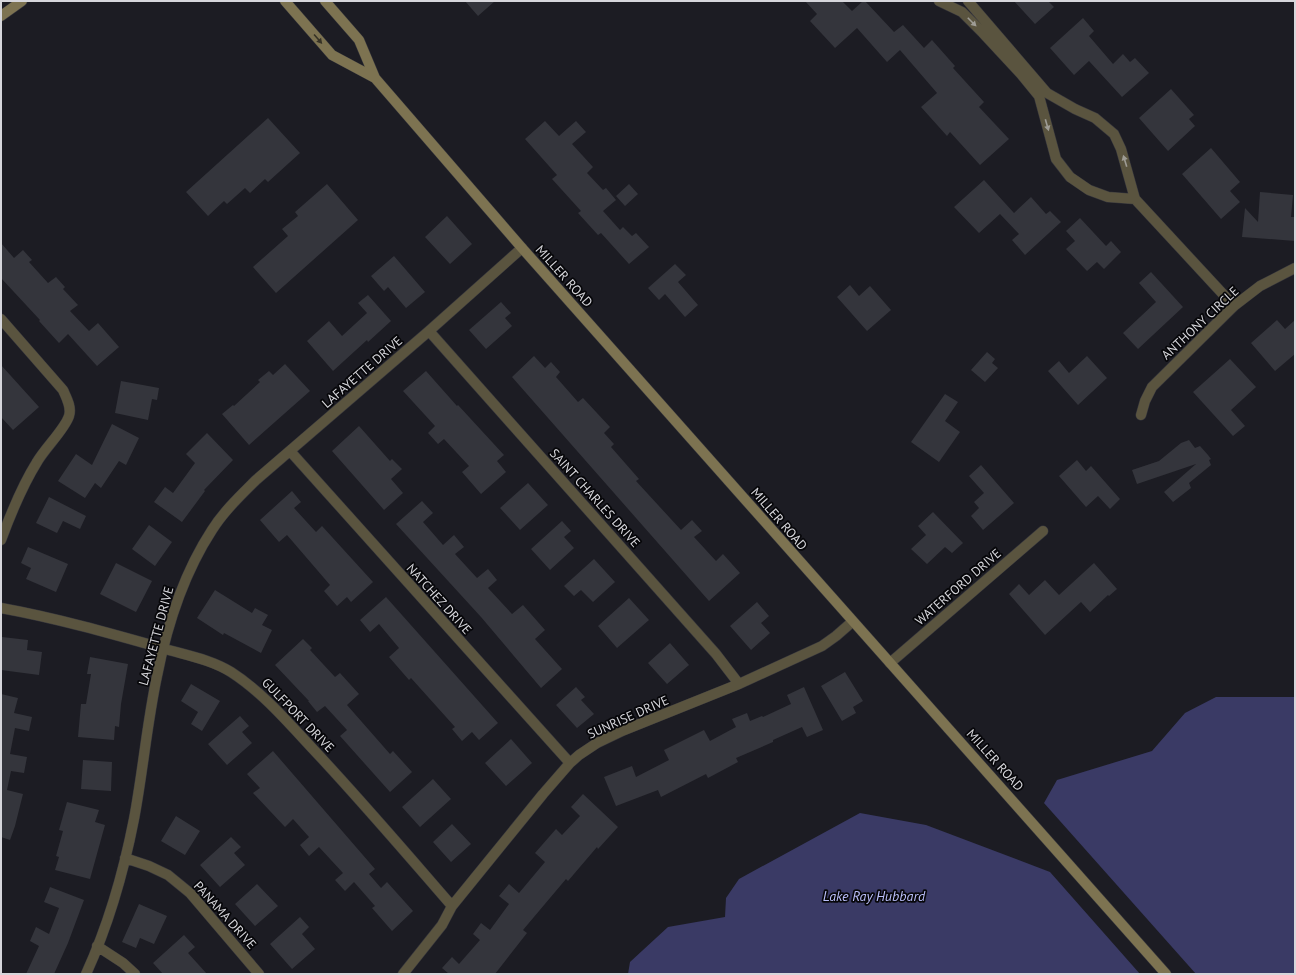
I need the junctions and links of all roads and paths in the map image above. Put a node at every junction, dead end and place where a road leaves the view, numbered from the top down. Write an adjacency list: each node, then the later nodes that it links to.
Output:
1 (22, 1): 6 (main road)
2 (285, 1): 8 (main road, MILLER ROAD, one-way to 8)
3 (325, 1): 8 (main road, MILLER ROAD)
4 (939, 1): 7 (street, one-way to 7)
5 (968, 1): 7 (street)
6 (1, 16)
7 (999, 44): 9 (street, one-way to 7); 9 (street, one-way to 9)
8 (375, 78): 10 (main road, MILLER ROAD)
9 (1135, 199): 12 (street)
10 (522, 248): 14 (street, LAFAYETTE DRIVE); 20 (main road, MILLER ROAD)
11 (1295, 268): 12 (street, ANTHONY CIRCLE)
12 (1234, 306): 15 (street, ANTHONY CIRCLE)
13 (1, 320): 18 (street)
14 (429, 331): 16 (street, LAFAYETTE DRIVE); 23 (street, SAINT CHARLES DRIVE)
15 (1141, 415)
16 (290, 451): 21 (street, LAFAYETTE DRIVE); 24 (street, NATCHEZ DRIVE)
17 (1043, 531): 22 (street, WATERFORD DRIVE)
18 (1, 540)
19 (1, 608): 21 (street, GULFPORT DRIVE)
20 (852, 622): 22 (main road, MILLER ROAD); 23 (street, SUNRISE DRIVE)
21 (163, 648): 25 (street, LAFAYETTE DRIVE); 26 (street, GULFPORT DRIVE)
22 (890, 663): 32 (main road, MILLER ROAD)
23 (739, 684): 24 (street, SUNRISE DRIVE)
24 (570, 763): 26 (street, SUNRISE DRIVE)
25 (125, 858): 27 (street, LAFAYETTE DRIVE); 30 (street, PANAMA DRIVE)
26 (452, 906): 31 (street, SUNRISE DRIVE)
27 (97, 946): 28 (street, LAFAYETTE DRIVE); 29 (street)
28 (86, 974)
29 (135, 974)
30 (259, 974)
31 (403, 974)
32 (1166, 974)

